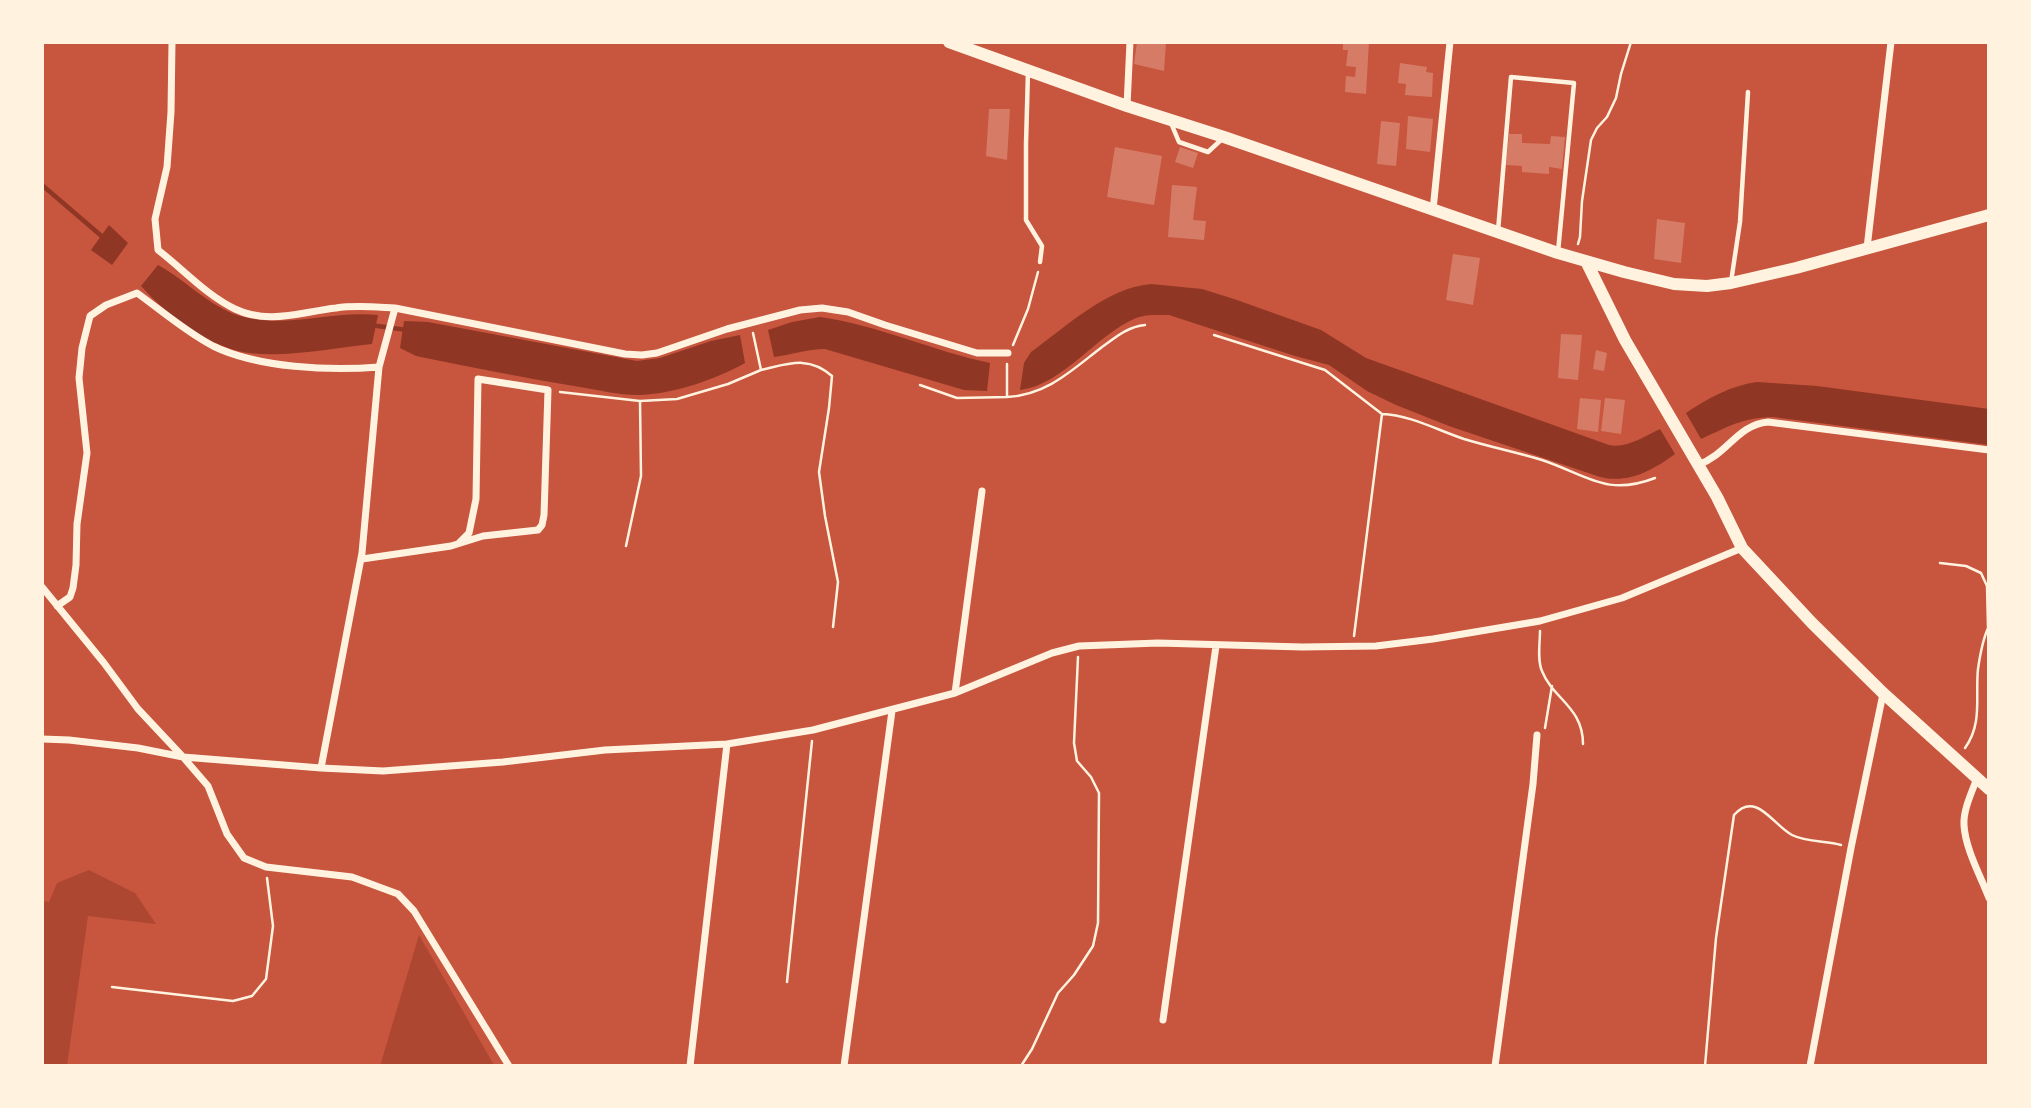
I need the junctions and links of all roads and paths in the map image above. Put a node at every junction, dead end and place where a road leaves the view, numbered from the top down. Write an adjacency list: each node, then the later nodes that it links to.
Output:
1 (172, 42): 20 (street)
2 (948, 42): 7 (main road)
3 (1130, 42): 9 (street)
4 (1450, 42): 12 (street)
5 (1631, 42): 17 (path)
6 (1891, 42): 15 (street)
7 (1028, 70): 9 (main road); 18 (lane)
8 (1748, 92): 19 (lane)
9 (1127, 106): 10 (main road)
10 (1170, 119): 11 (main road); 11 (lane)
11 (1224, 137): 12 (main road)
12 (1433, 210): 14 (main road)
13 (1989, 215): 15 (main road)
14 (1498, 233): 16 (main road); 16 (lane)
15 (1867, 248): 19 (main road)
16 (1558, 253): 17 (main road)
17 (1580, 259): 19 (main road); 33 (main road)
18 (1040, 262): 24 (path)
19 (1731, 283)
20 (395, 308): 21 (street); 25 (street)
21 (751, 323): 24 (street); 26 (path)
22 (1145, 325): 29 (path)
23 (1214, 335): 31 (path)
24 (1007, 353): 29 (path)
25 (379, 367): 39 (street); 42 (street)
26 (761, 370): 30 (path); 45 (path)
27 (920, 385): 29 (path)
28 (548, 390): 30 (path); 36 (street); 36 (street)
29 (1007, 397)
30 (640, 401): 37 (path)
31 (1382, 414): 34 (path); 48 (path)
32 (1989, 450): 33 (street)
33 (1699, 465): 38 (main road)
34 (1655, 478)
35 (982, 491): 50 (street)
36 (459, 543): 39 (street)
37 (626, 546)
38 (1742, 548): 43 (street); 49 (main road)
39 (362, 559): 59 (street)
40 (1940, 563): 44 (path)
41 (42, 587): 42 (street)
42 (57, 606): 57 (street)
43 (1539, 621): 48 (street); 56 (path)
44 (1989, 626): 58 (path)
45 (834, 627)
46 (1079, 646): 47 (street); 50 (street); 71 (path)
47 (1216, 646): 48 (street); 67 (street)
48 (1353, 646)
49 (1884, 693): 58 (main road); 62 (street)
50 (955, 694): 51 (street)
51 (892, 711): 52 (street); 70 (street)
52 (813, 730): 55 (street); 65 (path)
53 (1537, 735): 72 (street)
54 (42, 739): 57 (street)
55 (727, 744): 59 (street); 69 (street)
56 (1583, 744)
57 (183, 757): 59 (street); 63 (street)
58 (1955, 758): 60 (main road)
59 (321, 768)
60 (1977, 778): 61 (main road); 64 (street)
61 (1989, 789)
62 (1851, 848): 73 (path); 74 (street)
63 (266, 867): 66 (path); 68 (street)
64 (1989, 898)
65 (787, 982)
66 (112, 987)
67 (1163, 1020)
68 (509, 1066)
69 (690, 1066)
70 (844, 1066)
71 (1021, 1066)
72 (1494, 1066)
73 (1705, 1066)
74 (1810, 1066)

